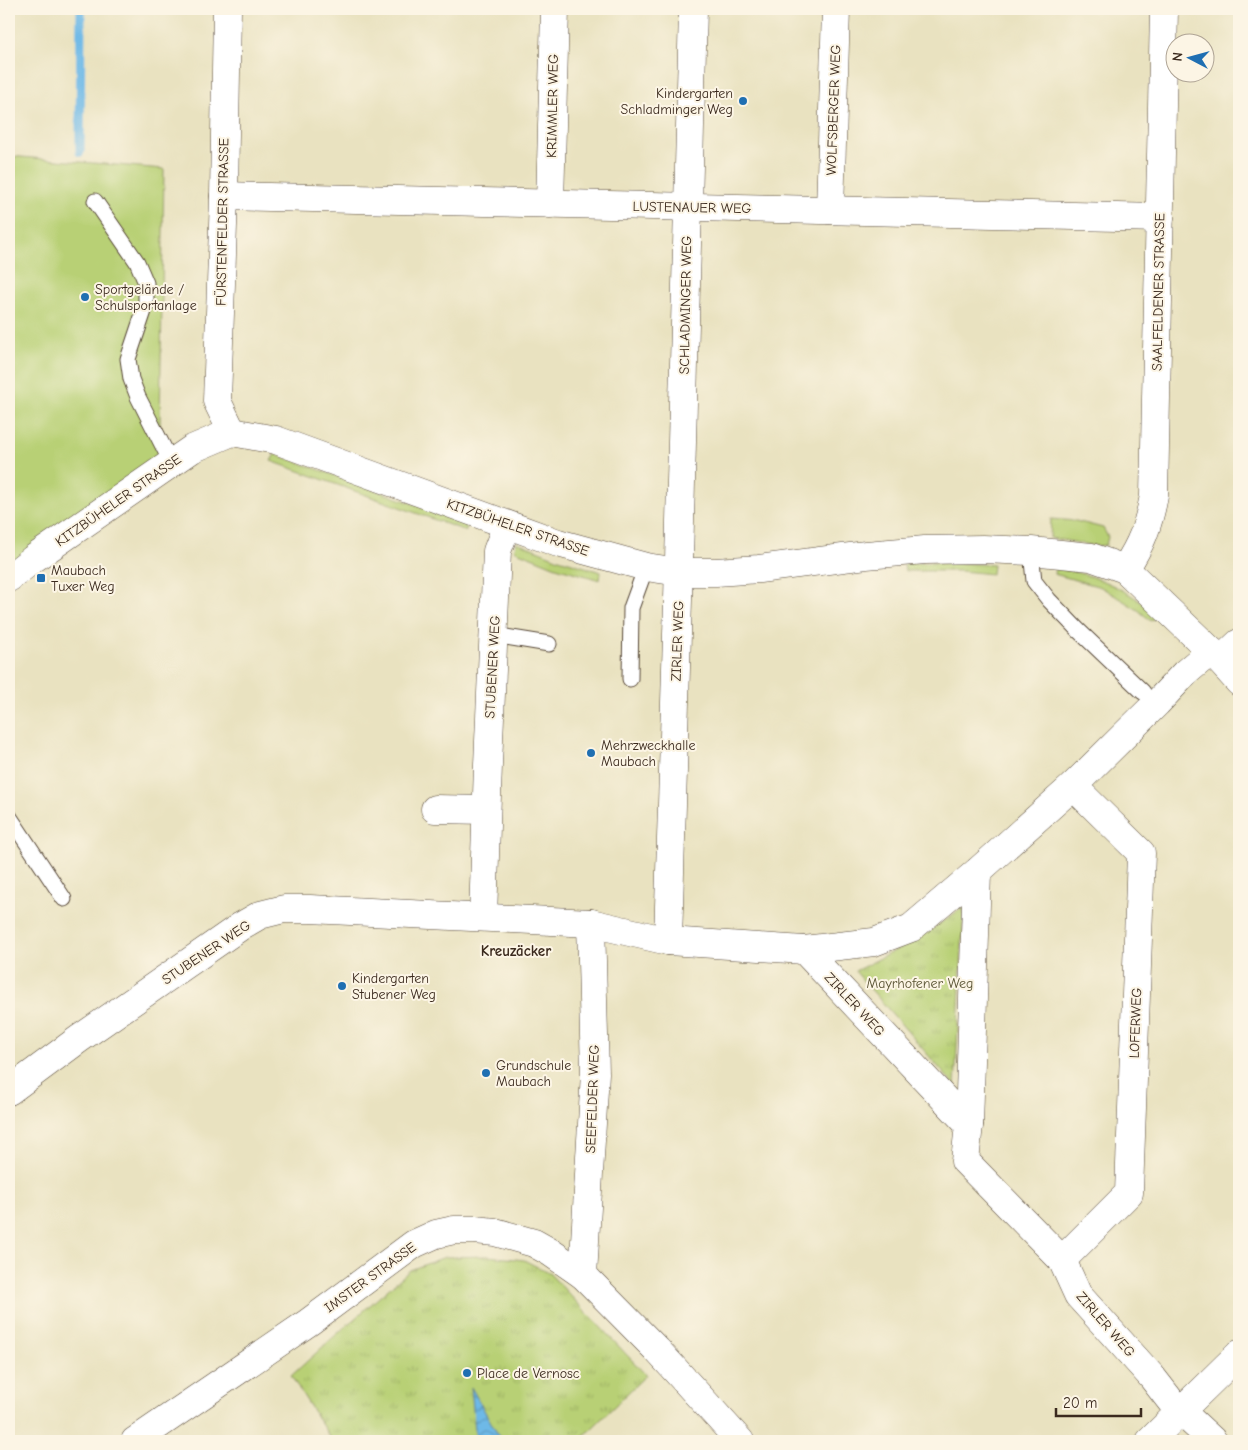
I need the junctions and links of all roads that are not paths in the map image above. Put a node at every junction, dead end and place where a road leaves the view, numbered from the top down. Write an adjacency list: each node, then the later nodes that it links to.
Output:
1 (227, 9): 6 (street, FÜRSTENFELDER STRASSE)
2 (555, 9): 8 (street, KRIMMLER WEG)
3 (693, 9): 9 (street, SCHLADMINGER WEG)
4 (836, 9): 10 (street, WOLFSBERGER WEG)
5 (1164, 9): 11 (street, SAALFELDENER STRASSE)
6 (224, 196): 8 (street, LUSTENAUER WEG); 12 (street, FÜRSTENFELDER STRASSE)
7 (96, 201): 13 (lane)
8 (550, 204): 9 (street, LUSTENAUER WEG)
9 (688, 207): 10 (street, LUSTENAUER WEG); 18 (street, SCHLADMINGER WEG)
10 (830, 210): 11 (street, LUSTENAUER WEG)
11 (1160, 218): 17 (street, SAALFELDENER STRASSE)
12 (232, 432): 13 (street, KITZBÜHELER STRASSE); 14 (street, KITZBÜHELER STRASSE)
13 (171, 462): 19 (street, KITZBÜHELER STRASSE)
14 (507, 525): 16 (street, KITZBÜHELER STRASSE); 20 (street, STUBENER WEG)
15 (1031, 550): 17 (street, KITZBÜHELER STRASSE); 18 (street, KITZBÜHELER STRASSE); 25 (lane)
16 (646, 567): 18 (street, KITZBÜHELER STRASSE); 23 (lane)
17 (1125, 569): 22 (street, KITZBÜHELER STRASSE)
18 (679, 572): 34 (street, ZIRLER WEG)
19 (9, 578)
20 (494, 635): 21 (lane); 28 (street, STUBENER WEG)
21 (549, 644)
22 (1223, 652): 24 (street, KITZBÜHELER STRASSE); 26 (street)
23 (630, 679)
24 (1239, 682)
25 (1143, 692)
26 (1072, 786): 30 (street); 40 (street, LOFERWEG)
27 (435, 808): 28 (street)
28 (486, 810): 32 (street, STUBENER WEG)
29 (9, 816): 31 (lane)
30 (977, 872): 35 (street); 39 (street)
31 (64, 899)
32 (482, 917): 33 (street, STUBENER WEG); 37 (street, STUBENER WEG)
33 (591, 923): 34 (street, STUBENER WEG); 41 (street, SEEFELDER WEG)
34 (668, 941): 35 (street)
35 (804, 950): 39 (street, ZIRLER WEG)
36 (9, 1065): 37 (street)
37 (43, 1067): 38 (street, STUBENER WEG)
38 (9, 1091)
39 (969, 1125): 40 (street, ZIRLER WEG)
40 (1062, 1260): 43 (street, ZIRLER WEG)
41 (583, 1275): 44 (street, IMSTER STRASSE); 45 (street, IMSTER STRASSE)
42 (1236, 1356): 43 (street)
43 (1181, 1412): 46 (street); 47 (street, ZIRLER WEG)
44 (136, 1441)
45 (740, 1441)
46 (1150, 1441)
47 (1213, 1441)

